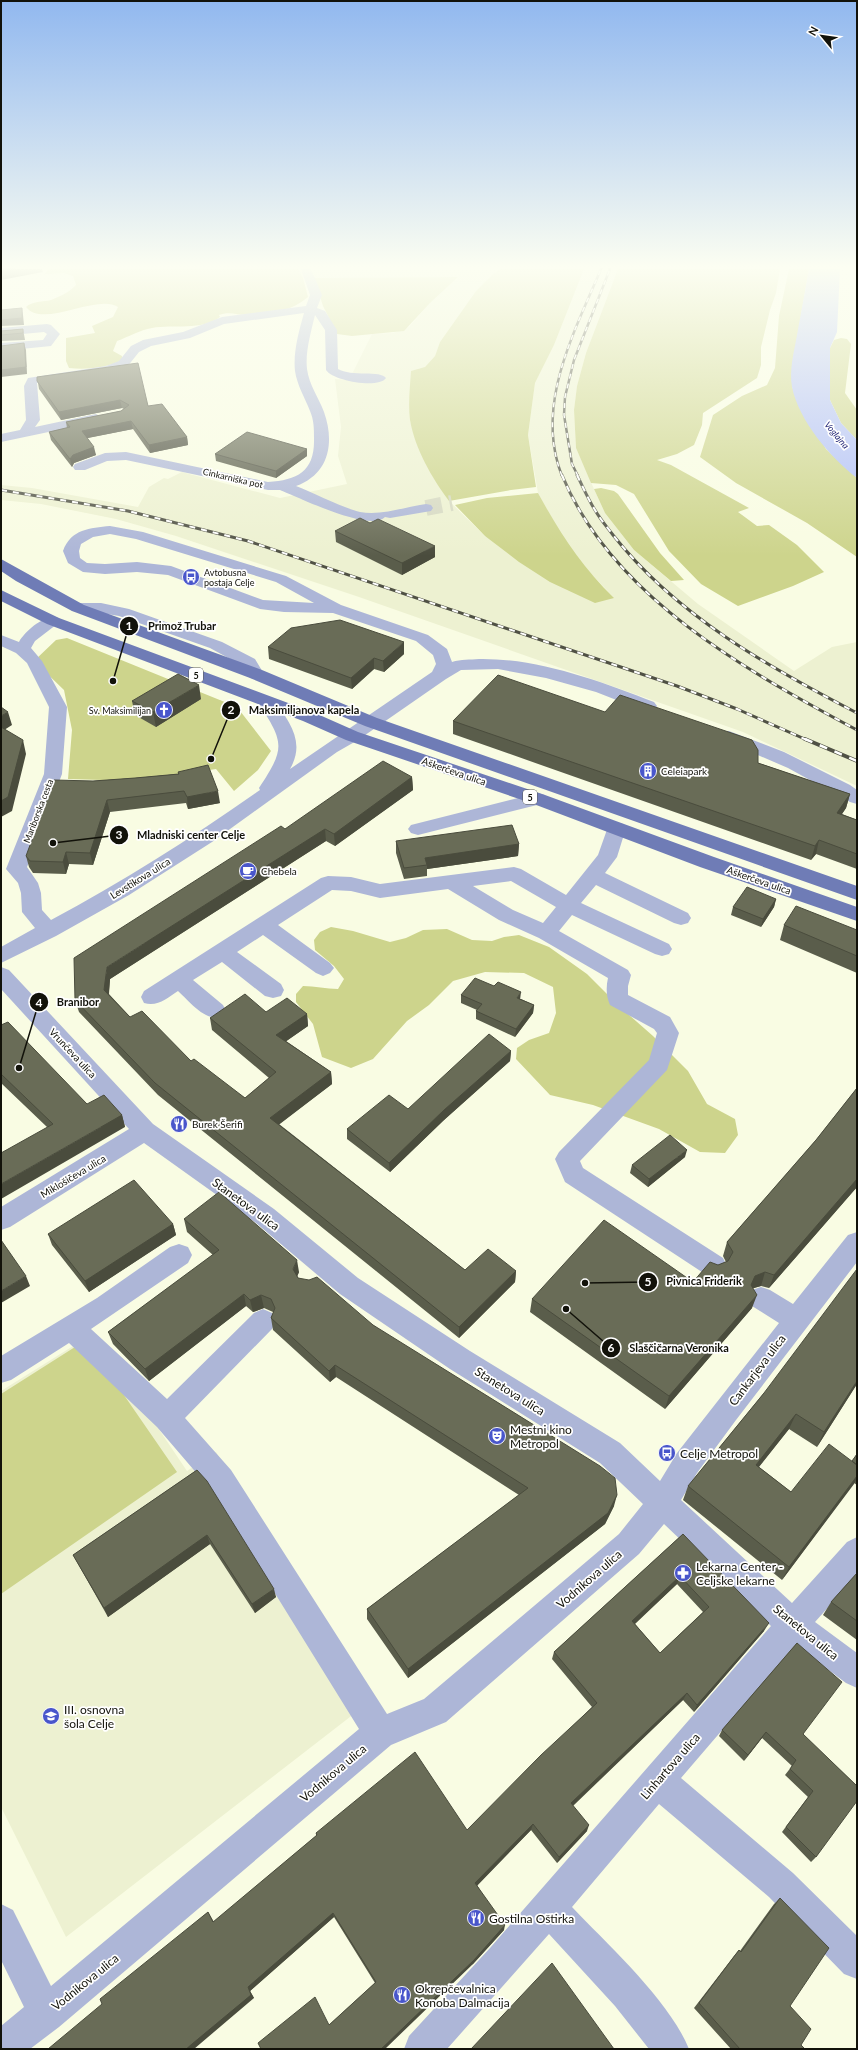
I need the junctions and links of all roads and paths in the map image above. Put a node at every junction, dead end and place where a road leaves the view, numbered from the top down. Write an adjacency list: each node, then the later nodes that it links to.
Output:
1 (121, 365): 6 (street)
2 (302, 365): 10 (street, Cinkarniška pot)
3 (332, 365): 4 (street)
4 (380, 378)
5 (107, 416): 6 (street)
6 (25, 433): 7 (street)
7 (1, 438)
8 (80, 467): 9 (street, Cinkarniška pot)
9 (268, 486): 10 (street, Cinkarniška pot); 12 (street)
10 (284, 486): 11 (street)
11 (426, 508)
12 (331, 520)
13 (1, 564): 22 (main road, Aškerčeva ulica / 5)
14 (1, 595): 16 (main road, 5)
15 (335, 608): 15 (street); 19 (street)
16 (54, 621): 18 (street); 20 (main road, Aškerčeva ulica / 5)
17 (1, 640): 18 (street)
18 (22, 648): 37 (street, Mariborska cesta)
19 (440, 675): 21 (street, Levstikova ulica); 22 (street, Levstikova ulica)
20 (267, 702): 24 (main road, Aškerčeva ulica / 5); 27 (street)
21 (662, 712)
22 (371, 722): 24 (street, Levstikova ulica); 32 (main road, Aškerčeva ulica / 5)
23 (711, 730): 25 (street)
24 (352, 736): 26 (main road, Aškerčeva ulica / 5); 27 (street, Levstikova ulica)
25 (857, 798)
26 (538, 799): 28 (main road, Aškerčeva ulica / 5); 29 (street)
27 (260, 800): 37 (street, Levstikova ulica)
28 (616, 828): 30 (street); 34 (main road, Aškerčeva ulica / 5)
29 (418, 829)
30 (592, 875): 33 (street); 35 (street)
31 (451, 882): 33 (street); 36 (street); 38 (street)
32 (857, 893)
33 (568, 905): 38 (street); 39 (street)
34 (857, 914)
35 (681, 918)
36 (263, 924): 40 (street); 42 (street)
37 (49, 931): 41 (street, Levstikova ulica)
38 (546, 933): 52 (street)
39 (662, 949)
40 (223, 952): 44 (street); 45 (street)
41 (1, 956)
42 (323, 968)
43 (1, 975): 48 (street, Vrunčeva ulica)
44 (179, 980): 46 (street); 47 (street)
45 (273, 990)
46 (152, 997)
47 (215, 1010)
48 (145, 1131): 49 (street, Miklošičeva ulica); 59 (street, Stanetova ulica)
49 (1, 1220)
50 (855, 1249): 54 (street, Cankarjeva ulica)
51 (179, 1255): 56 (street)
52 (714, 1266)
53 (761, 1298): 54 (street)
54 (796, 1320): 59 (street, Cankarjeva ulica)
55 (263, 1321): 58 (street)
56 (71, 1328): 57 (street); 58 (street)
57 (1, 1371)
58 (167, 1418): 63 (street)
59 (663, 1502): 61 (street, Stanetova ulica); 63 (street, Vodnikova ulica)
60 (857, 1552): 61 (street, Linhartova ulica)
61 (793, 1625): 62 (street, Stanetova ulica); 64 (street, Linhartova ulica)
62 (857, 1672)
63 (380, 1733): 68 (street, Vodnikova ulica)
64 (657, 1780): 65 (street, Linhartova ulica); 67 (street)
65 (548, 1908): 70 (street, Linhartova ulica); 71 (street)
66 (1, 1922): 68 (street)
67 (857, 1961)
68 (46, 2014): 69 (street, Vodnikova ulica)
69 (1, 2049)
70 (422, 2049)
71 (671, 2049)

